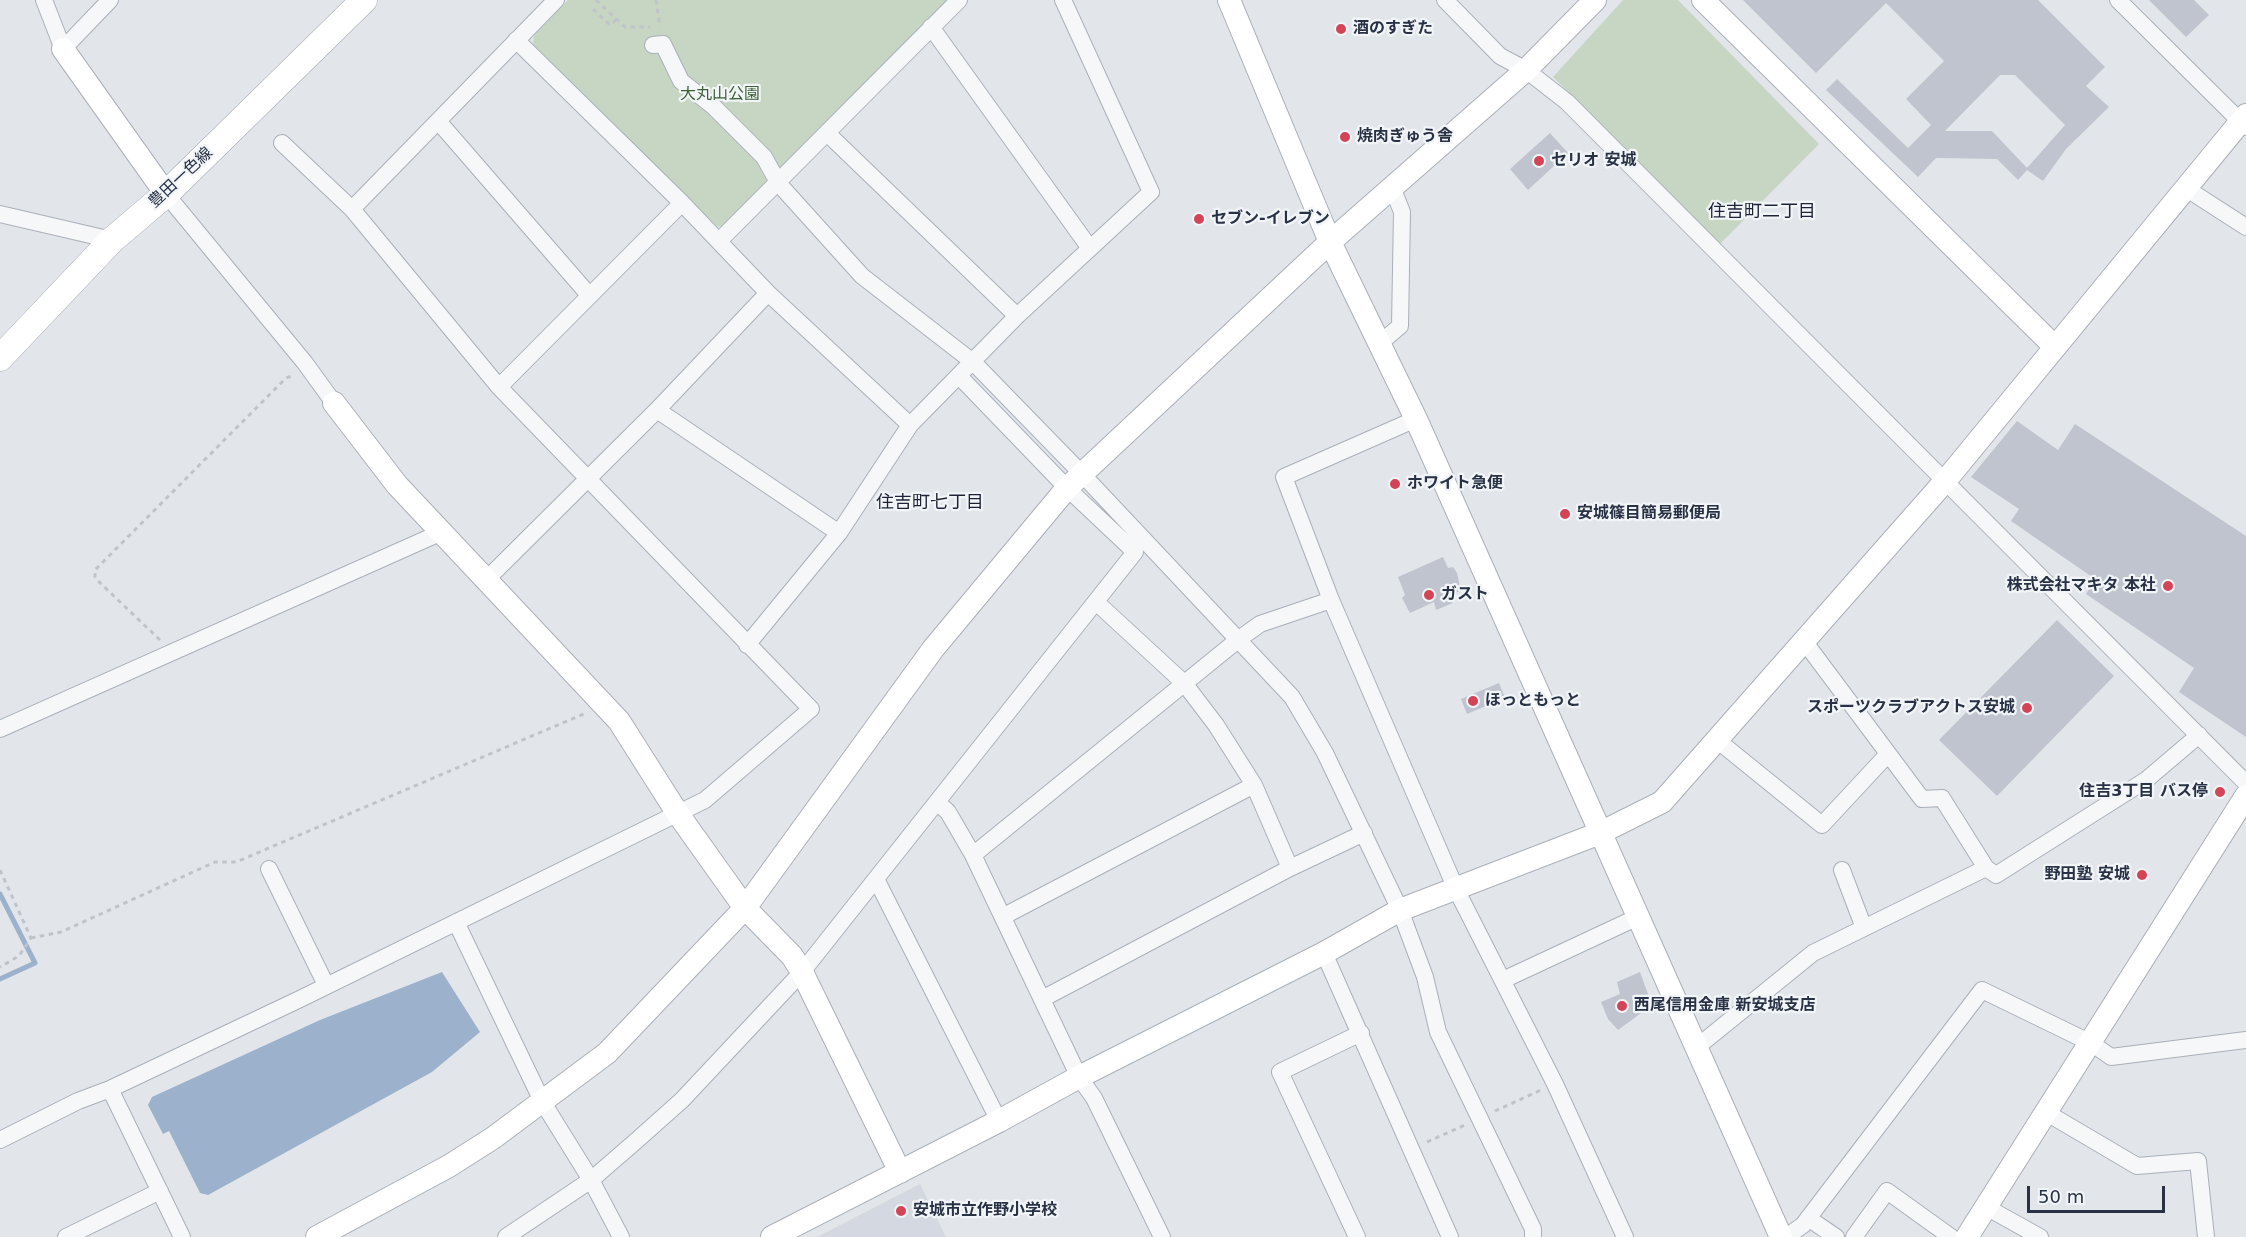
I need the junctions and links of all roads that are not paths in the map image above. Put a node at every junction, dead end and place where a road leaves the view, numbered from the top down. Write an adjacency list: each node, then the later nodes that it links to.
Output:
1 (44, 0): 15 (street)
2 (110, 0): 15 (street)
3 (364, 0): 24 (main road, 豊田一色線)
4 (556, 0): 13 (street)
5 (959, 0): 12 (street)
6 (1064, 0): 32 (street)
7 (1229, 0): 31 (street)
8 (1445, 0): 16 (street)
9 (1595, 0): 16 (street)
10 (1703, 0): 37 (street)
11 (2118, 0): 18 (street)
12 (931, 27): 19 (street); 32 (street)
13 (516, 40): 17 (street); 25 (street)
14 (658, 44): 21 (street)
15 (63, 49): 24 (street)
16 (1526, 70): 22 (street); 47 (street)
17 (438, 121): 26 (street); 34 (street)
18 (2243, 121): 23 (street)
19 (828, 134): 21 (street); 35 (street)
20 (282, 143): 26 (street)
21 (779, 184): 30 (street); 39 (street)
22 (1392, 187): 31 (street); 36 (street)
23 (2187, 189): 28 (street); 37 (street)
24 (165, 194): 29 (main road, 豊田一色線); 42 (street)
25 (682, 203): 30 (street); 34 (street)
26 (352, 209): 41 (street)
27 (0, 214): 29 (street)
28 (2246, 227)
29 (112, 240): 38 (main road, 豊田一色線)
30 (719, 242): 33 (street)
31 (1330, 242): 36 (street); 48 (street)
32 (1089, 247): 35 (street)
33 (768, 293): 43 (street); 45 (street)
34 (590, 296): 41 (street)
35 (1017, 316): 39 (street)
36 (1379, 344): 44 (street)
37 (2054, 346): 47 (street)
38 (0, 358)
39 (973, 362): 40 (street); 48 (street)
40 (959, 376): 45 (street); 48 (street)
41 (499, 387): 46 (street)
42 (334, 403): 49 (street)
43 (657, 410): 46 (street); 50 (street)
44 (1416, 419): 52 (street); 68 (street)
45 (910, 425): 50 (street)
46 (586, 479): 51 (street); 56 (street)
47 (1946, 480): 55 (street); 59 (street)
48 (1075, 481): 53 (street); 54 (street); 76 (street)
49 (442, 532): 51 (street); 58 (street)
50 (839, 533): 56 (street)
51 (487, 579): 66 (street)
52 (1331, 600): 54 (street); 75 (street)
53 (1096, 602): 57 (street); 65 (street)
54 (1239, 639): 57 (street); 67 (street)
55 (1804, 641): 60 (street); 61 (street)
56 (747, 645): 66 (street)
57 (1184, 683): 63 (street); 69 (street)
58 (0, 729)
59 (2199, 735): 62 (street); 71 (street)
60 (1717, 740): 61 (street); 68 (street)
61 (1887, 755): 71 (street)
62 (2246, 783)
63 (1254, 785): 70 (street); 78 (street)
64 (2246, 796): 89 (street)
65 (937, 802): 69 (street); 74 (street)
66 (678, 814): 76 (street); 80 (street)
67 (1364, 833): 70 (street); 77 (street)
68 (1600, 833): 75 (street); 79 (street)
69 (973, 855): 78 (street)
70 (1290, 868): 86 (street)
71 (1986, 868): 81 (street)
72 (269, 869): 85 (street)
73 (1842, 870): 81 (street)
74 (876, 879): 83 (street); 95 (street)
75 (1456, 889): 77 (street); 84 (street)
76 (745, 908): 83 (street); 93 (street)
77 (1400, 910): 82 (street); 111 (street)
78 (1004, 916): 86 (street)
79 (1638, 917): 84 (street); 90 (street)
80 (456, 922): 85 (street); 93 (street)
81 (1864, 928): 90 (street)
82 (1324, 953): 87 (street); 91 (street)
83 (802, 972): 97 (street); 98 (street)
84 (1503, 980): 112 (street)
85 (326, 985): 92 (street)
86 (1042, 999): 91 (street)
87 (1361, 1033): 109 (street); 110 (street)
88 (2246, 1040): 89 (street)
89 (2091, 1043): 94 (street); 101 (street)
90 (1697, 1047): 113 (street)
91 (1079, 1077): 95 (street); 108 (street)
92 (110, 1089): 96 (street); 99 (street)
93 (542, 1101): 98 (street); 104 (street)
94 (2047, 1113): 100 (street); 120 (street)
95 (999, 1121): 97 (street)
96 (0, 1140)
97 (900, 1172): 107 (street)
98 (591, 1180): 105 (street); 106 (street)
99 (160, 1191): 102 (street); 103 (street)
100 (1986, 1207): 118 (street); 119 (street)
101 (1808, 1218): 114 (street); 115 (street)
102 (66, 1237)
103 (182, 1237)
104 (317, 1237)
105 (506, 1237)
106 (621, 1237)
107 (772, 1237)
108 (1162, 1237)
109 (1357, 1237)
110 (1450, 1237)
111 (1533, 1237)
112 (1625, 1237)
113 (1781, 1237)
114 (1786, 1237)
115 (1836, 1237)
116 (1854, 1237): 117 (street)
117 (1951, 1237)
118 (1967, 1237)
119 (2040, 1237)
120 (2206, 1237)

